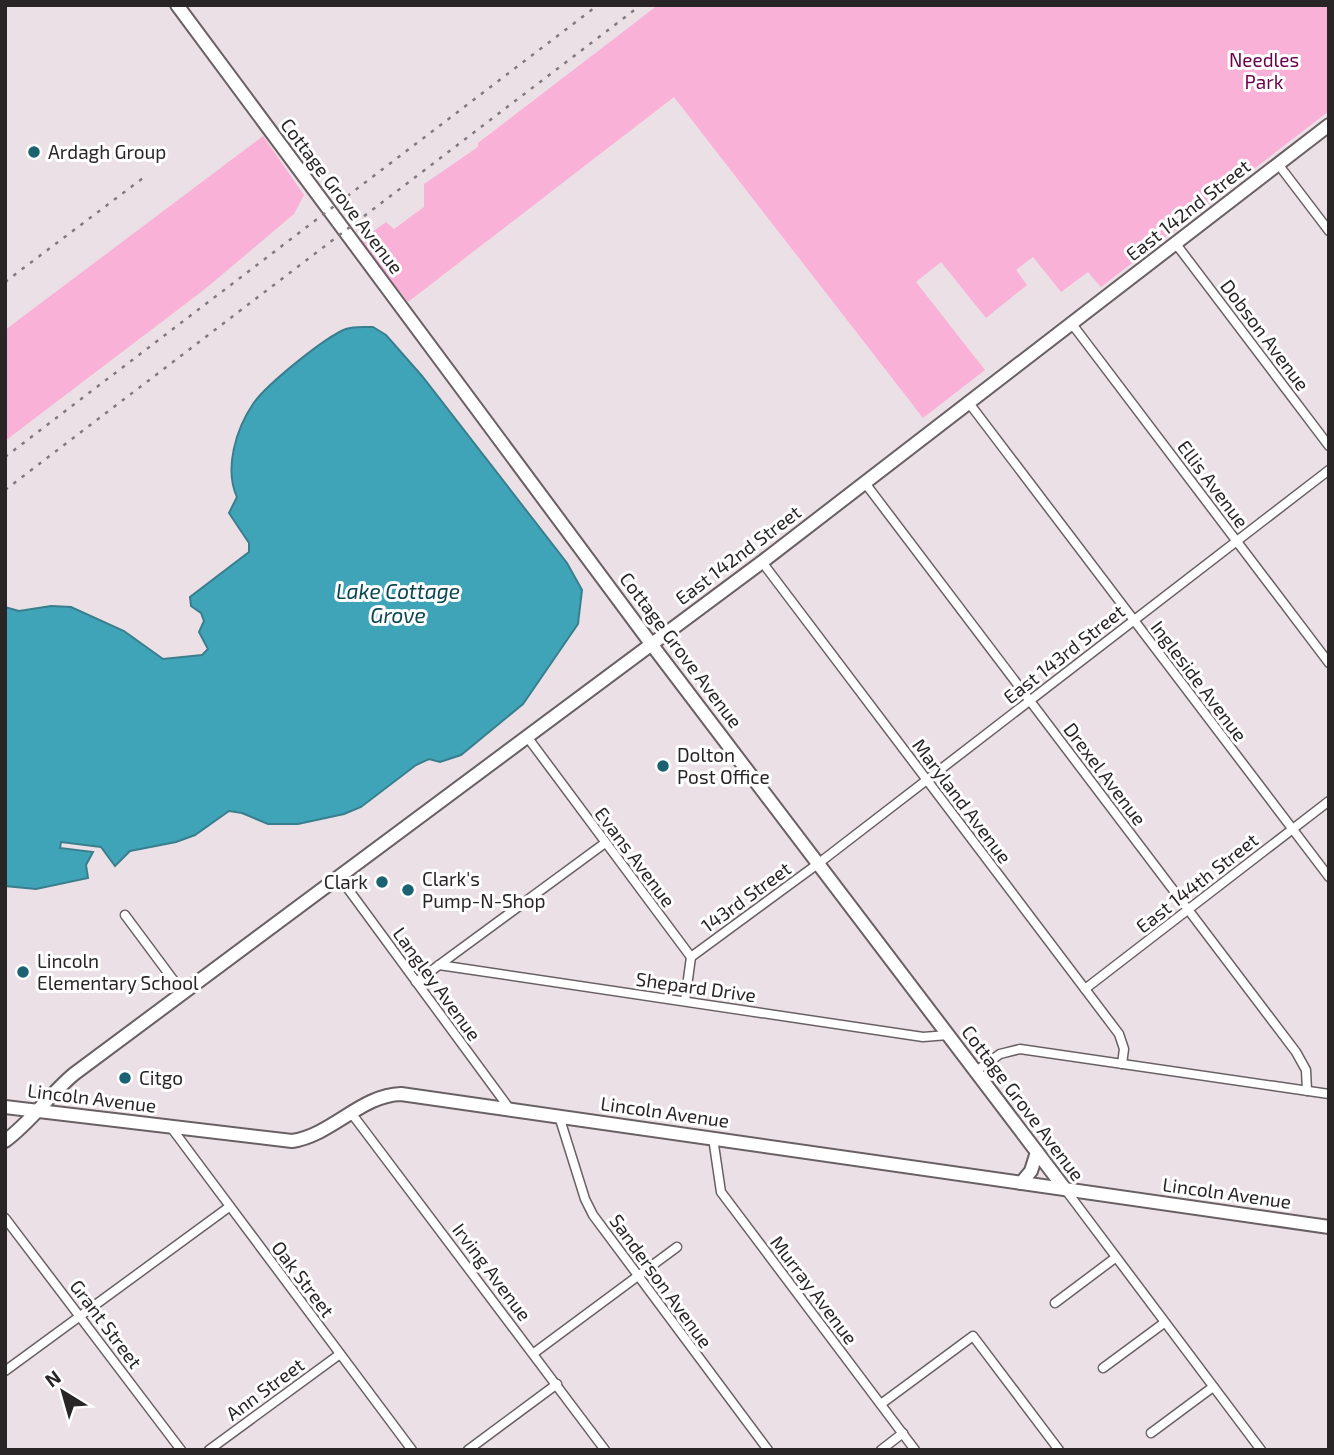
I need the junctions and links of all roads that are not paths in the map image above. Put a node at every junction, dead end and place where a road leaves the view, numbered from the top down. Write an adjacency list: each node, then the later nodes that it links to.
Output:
1 (177, 5): 14 (street, Cottage Grove Avenue)
2 (1329, 125): 3 (street, East 142nd Street)
3 (1278, 164): 4 (street); 5 (street, East 142nd Street)
4 (1329, 231)
5 (1176, 244): 6 (street, East 142nd Street); 8 (street, Dobson Avenue)
6 (1072, 324): 7 (street, East 142nd Street); 11 (street, Ellis Avenue)
7 (969, 402): 10 (street, East 142nd Street); 13 (street, Ingleside Avenue)
8 (1329, 446)
9 (1329, 470): 11 (street, East 143rd Street)
10 (865, 482): 12 (street, East 142nd Street); 16 (street, Drexel Avenue)
11 (1237, 541): 13 (street, East 143rd Street); 15 (street, Ellis Avenue)
12 (762, 562): 14 (street, East 142nd Street); 18 (street, Maryland Avenue)
13 (1134, 620): 16 (street, East 143rd Street); 20 (street, Ingleside Avenue)
14 (652, 645): 17 (street, East 142nd Street); 22 (street, Cottage Grove Avenue)
15 (1329, 663)
16 (1030, 701): 18 (street, East 143rd Street); 25 (street, Drexel Avenue)
17 (528, 738): 21 (street, Evans Avenue); 24 (street, East 142nd Street)
18 (926, 780): 22 (street, East 143rd Street); 30 (street, Maryland Avenue)
19 (1329, 801): 20 (street, East 144th Street)
20 (1292, 829): 23 (street, Ingleside Avenue); 25 (street, East 144th Street)
21 (605, 843): 27 (street, Evans Avenue); 28 (street)
22 (819, 863): 27 (street, 143rd Street); 33 (street, Cottage Grove Avenue)
23 (1329, 877)
24 (340, 878): 29 (street, Langley Avenue); 31 (street, East 142nd Street)
25 (1188, 909): 30 (street, East 144th Street); 36 (street, Drexel Avenue)
26 (125, 915): 31 (street)
27 (691, 957): 32 (street)
28 (439, 965): 29 (street); 32 (street, Shepard Drive)
29 (416, 982): 39 (street, Langley Avenue)
30 (1086, 989): 34 (street, Maryland Avenue)
31 (183, 993): 40 (street, East 142nd Street)
32 (685, 1001): 33 (street, Shepard Drive)
33 (948, 1035): 35 (street, Cottage Grove Avenue)
34 (1122, 1064): 35 (street); 36 (street)
35 (976, 1071): 46 (street, Cottage Grove Avenue)
36 (1307, 1091): 37 (street)
37 (1329, 1094)
38 (5, 1107): 40 (street, Lincoln Avenue)
39 (509, 1108): 41 (street, Lincoln Avenue); 42 (street, Lincoln Avenue)
40 (38, 1111): 43 (street, Lincoln Avenue); 45 (street, East 142nd Street)
41 (352, 1114): 43 (street, Lincoln Avenue); 58 (street, Irving Avenue)
42 (559, 1116): 44 (street, Lincoln Avenue); 54 (street, Sanderson Avenue)
43 (170, 1126): 49 (street, Oak Street)
44 (713, 1139): 47 (street, Lincoln Avenue); 64 (street, Murray Avenue)
45 (5, 1142)
46 (1037, 1152): 47 (street); 48 (street, Cottage Grove Avenue)
47 (1021, 1183): 48 (street, Lincoln Avenue)
48 (1065, 1189): 51 (street, Lincoln Avenue); 53 (street, Cottage Grove Avenue)
49 (229, 1207): 56 (street); 59 (street, Oak Street)
50 (5, 1217): 56 (street, Grant Street)
51 (1329, 1227)
52 (677, 1247): 54 (street)
53 (1115, 1258): 55 (street); 57 (street, Cottage Grove Avenue)
54 (636, 1277): 58 (street); 72 (street, Sanderson Avenue)
55 (1055, 1303)
56 (79, 1316): 61 (street); 67 (street, Grant Street)
57 (1164, 1323): 60 (street); 63 (street, Cottage Grove Avenue)
58 (534, 1353): 62 (street, Irving Avenue)
59 (340, 1354): 68 (street, Ann Street); 69 (street, Oak Street)
60 (1103, 1368)
61 (5, 1371)
62 (557, 1384): 70 (street); 71 (street, Irving Avenue)
63 (1213, 1387): 66 (street); 76 (street, Cottage Grove Avenue)
64 (881, 1404): 65 (street, Murray Avenue); 75 (street)
65 (903, 1433): 73 (street); 74 (street, Murray Avenue)
66 (1151, 1433)
67 (181, 1450)
68 (209, 1450)
69 (412, 1450)
70 (468, 1450)
71 (606, 1450)
72 (768, 1450)
73 (881, 1450)
74 (915, 1450)
75 (1059, 1450)
76 (1261, 1450)

